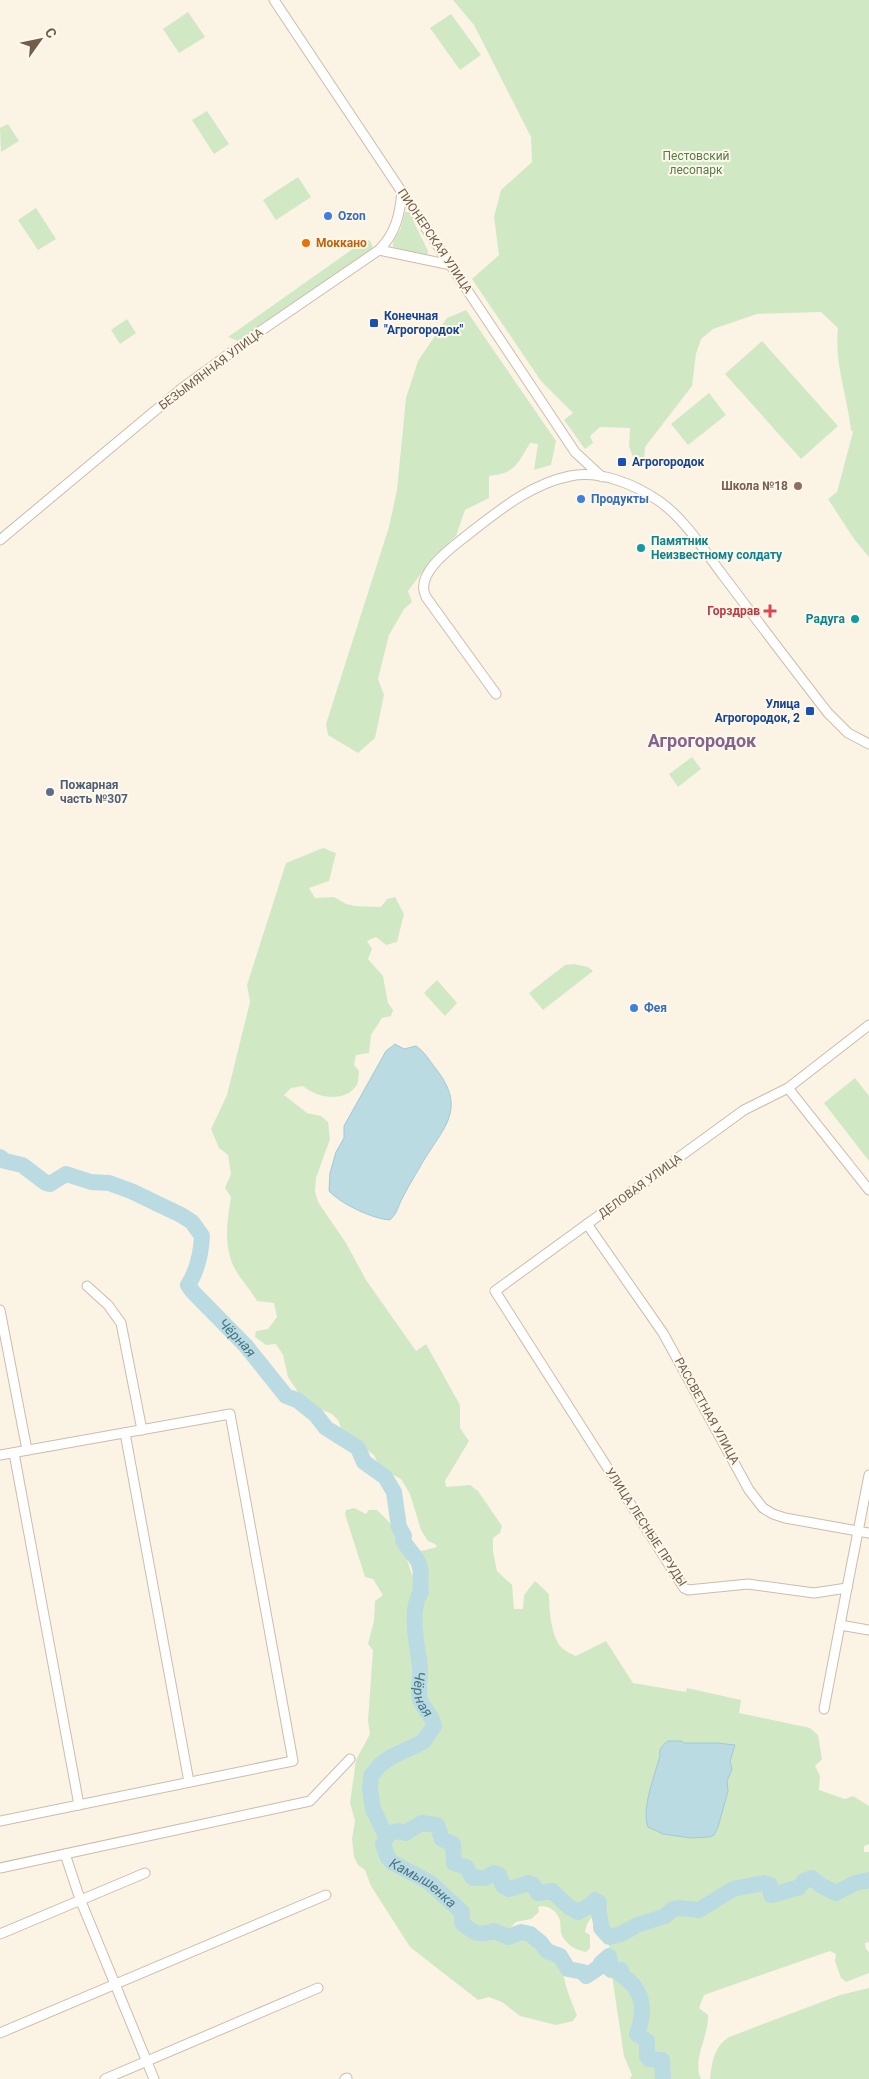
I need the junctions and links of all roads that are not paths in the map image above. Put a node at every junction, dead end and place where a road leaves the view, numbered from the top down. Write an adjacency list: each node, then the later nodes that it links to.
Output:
1 (274, 0): 2 (street, ПИОНЕРСКАЯ УЛИЦА)
2 (402, 191): 3 (street, БЕЗЫМЯННАЯ УЛИЦА); 4 (street, ПИОНЕРСКАЯ УЛИЦА)
3 (379, 250): 4 (street); 6 (street, БЕЗЫМЯННАЯ УЛИЦА)
4 (451, 265): 5 (street, ПИОНЕРСКАЯ УЛИЦА)
5 (602, 477): 7 (street); 8 (street)
6 (0, 540)
7 (496, 694)
8 (869, 744)
9 (869, 1025): 10 (street, ДЕЛОВАЯ УЛИЦА)
10 (788, 1088): 11 (street); 12 (street, ДЕЛОВАЯ УЛИЦА)
11 (869, 1190)
12 (587, 1224): 14 (street, ДЕЛОВАЯ УЛИЦА); 22 (street, РАССВЕТНАЯ УЛИЦА)
13 (87, 1286): 16 (street)
14 (495, 1291): 24 (street, УЛИЦА ЛЕСНЫЕ ПРУДЫ)
15 (0, 1310): 18 (street)
16 (142, 1430): 17 (street); 29 (street)
17 (125, 1433): 18 (street); 29 (street)
18 (27, 1450): 19 (street)
19 (14, 1453): 20 (street); 30 (street)
20 (0, 1455)
21 (869, 1475): 22 (street)
22 (858, 1531): 23 (street, РАССВЕТНАЯ УЛИЦА); 24 (street)
23 (869, 1533)
24 (847, 1588): 25 (street)
25 (840, 1625): 26 (street); 27 (street)
26 (869, 1630)
27 (824, 1709)
28 (350, 1758): 32 (street)
29 (189, 1782): 30 (street)
30 (79, 1805): 31 (street)
31 (0, 1821)
32 (65, 1854): 33 (street); 36 (street)
33 (0, 1868)
34 (145, 1873): 36 (street)
35 (326, 1895): 38 (street)
36 (80, 1899): 37 (street); 38 (street)
37 (0, 1934)
38 (116, 1985): 40 (street); 41 (street)
39 (318, 1988): 41 (street)
40 (0, 2033)
41 (147, 2061): 42 (street); 43 (street)
42 (106, 2079)
43 (154, 2079)

